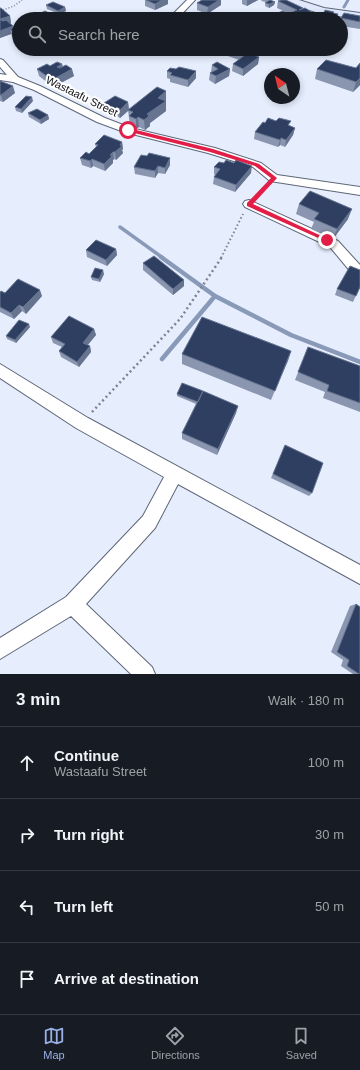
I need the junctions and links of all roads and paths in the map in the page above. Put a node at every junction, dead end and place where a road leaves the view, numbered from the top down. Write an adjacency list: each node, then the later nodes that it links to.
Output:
1 (22, 0): 4 (path)
2 (191, 0): 5 (street)
3 (288, 0): 6 (main road)
4 (0, 11)
5 (179, 12)
6 (330, 12)
7 (348, 14): 8 (main road)
8 (360, 16)
9 (0, 62): 11 (street)
10 (0, 77): 11 (street, Wastaafu Street)
11 (15, 79): 12 (street, Wastaafu Street)
12 (274, 178): 13 (street, Wastaafu Street); 14 (path)
13 (360, 191)
14 (249, 204): 15 (street); 17 (path)
15 (360, 274)
16 (0, 370): 17 (street)
17 (82, 423): 18 (street)
18 (175, 473): 19 (street); 20 (street)
19 (360, 575)
20 (73, 604): 21 (street); 22 (street)
21 (0, 649)
22 (145, 674)

